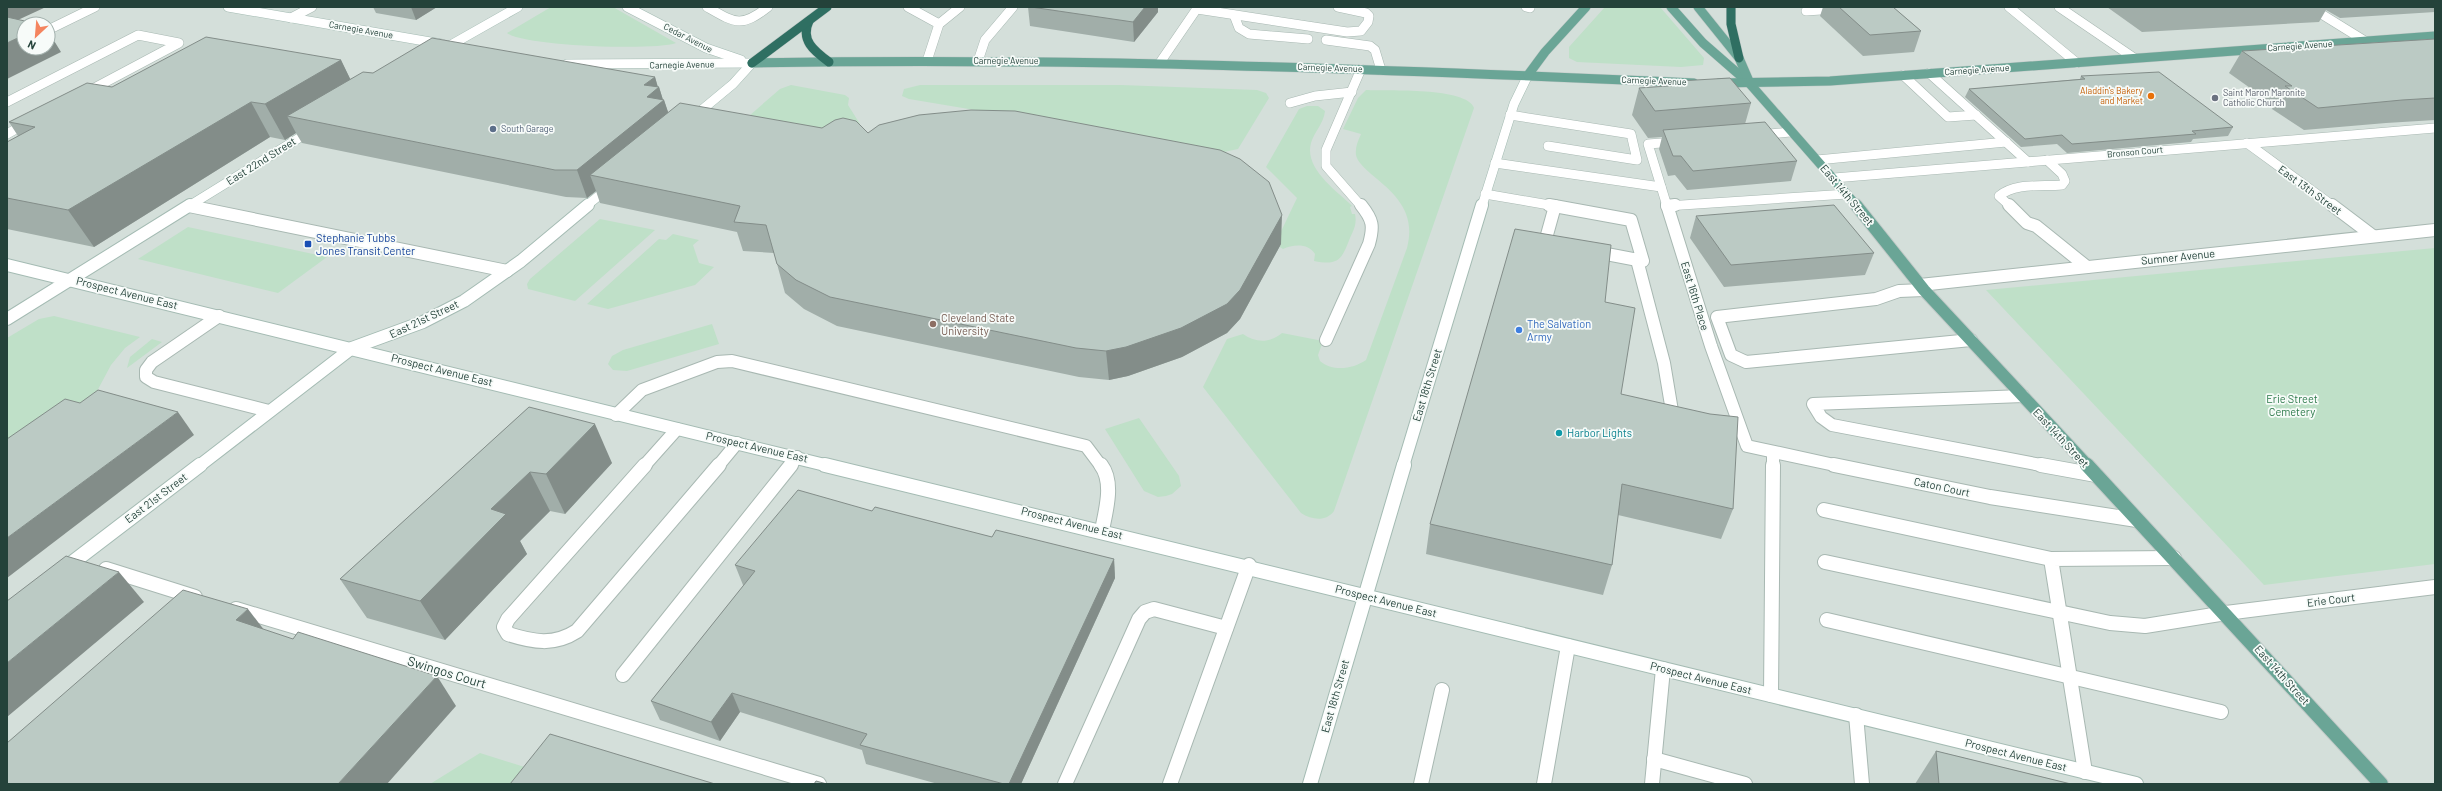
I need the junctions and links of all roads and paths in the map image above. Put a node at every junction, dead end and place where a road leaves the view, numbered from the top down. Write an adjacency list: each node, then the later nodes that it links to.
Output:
1 (95, 7): 27 (street)
2 (228, 7): 24 (street, Carnegie Avenue)
3 (312, 7): 24 (street)
4 (518, 7): 32 (street)
5 (628, 7): 42 (street, Cedar Avenue)
6 (707, 7): 7 (street)
7 (768, 7)
8 (826, 7): 25 (highway)
9 (908, 7): 26 (street)
10 (960, 7): 26 (street)
11 (1013, 7): 38 (street)
12 (1338, 7): 23 (street)
13 (1586, 7): 47 (main road, East 18th Street)
14 (1671, 7): 49 (main road, East 14th Street)
15 (1698, 7): 35 (main road, East 14th Street)
16 (1731, 7): 35 (highway)
17 (1865, 7): 22 (street)
18 (2009, 7): 43 (street)
19 (2059, 7): 36 (street)
20 (2310, 7): 31 (street)
21 (1197, 8): 23 (street); 39 (street)
22 (1806, 11)
23 (1234, 15): 29 (street)
24 (291, 18): 32 (street, Carnegie Avenue)
25 (808, 21): 41 (highway); 42 (highway)
26 (939, 24): 37 (street)
27 (56, 26)
28 (2435, 36): 31 (main road, Carnegie Avenue)
29 (1308, 39)
30 (1326, 40): 45 (street)
31 (2365, 41): 36 (main road, Carnegie Avenue)
32 (450, 45): 33 (street, Carnegie Avenue); 34 (street)
33 (464, 48)
34 (431, 57)
35 (1739, 58): 49 (main road, East 14th Street)
36 (2134, 58): 43 (main road, Carnegie Avenue)
37 (927, 61): 38 (main road, Carnegie Avenue); 41 (main road, Carnegie Avenue)
38 (978, 61): 39 (main road, Carnegie Avenue)
39 (1161, 61): 44 (main road, Carnegie Avenue)
40 (554, 62): 42 (street, Carnegie Avenue)
41 (829, 62): 42 (main road, Carnegie Avenue)
42 (752, 63): 58 (street)
43 (2077, 63): 46 (main road, Carnegie Avenue)
44 (1361, 69): 45 (main road, Carnegie Avenue); 50 (street)
45 (1381, 70): 47 (main road, Carnegie Avenue)
46 (1929, 74): 48 (main road, Carnegie Avenue); 55 (street)
47 (1528, 76): 49 (main road, Carnegie Avenue); 54 (street, East 18th Street)
48 (1903, 76): 49 (main road, Carnegie Avenue); 55 (street)
49 (1750, 84): 61 (main road, East 14th Street)
50 (1352, 92): 53 (street); 94 (street)
51 (76, 97): 52 (street)
52 (7, 102)
53 (1290, 103)
54 (1510, 115): 68 (street); 73 (street, East 18th Street)
55 (1976, 115): 65 (street)
56 (35, 119): 60 (street)
57 (322, 124): 79 (street, East 22nd Street)
58 (684, 125)
59 (2435, 128): 66 (street, Bronson Court)
60 (10, 132): 62 (street)
61 (1790, 132): 63 (street); 69 (main road, East 14th Street)
62 (29, 133)
63 (1750, 135)
64 (1687, 141): 71 (street, East 16th Place)
65 (2006, 142): 69 (street); 72 (street)
66 (2246, 143): 70 (street, Bronson Court); 83 (street, East 13th Street)
67 (1548, 146): 68 (street)
68 (1637, 160): 71 (street)
69 (1817, 160): 74 (main road, East 14th Street)
70 (2047, 160): 72 (street, Bronson Court); 88 (street)
71 (1654, 162): 76 (street, East 16th Place)
72 (2028, 162): 74 (street, Bronson Court)
73 (1495, 164): 76 (street); 77 (street, East 18th Street)
74 (1834, 178): 78 (main road, East 14th Street)
75 (618, 180): 89 (street, East 21st Street)
76 (1661, 187): 81 (street, East 16th Place)
77 (1485, 194): 80 (street); 118 (street, East 18th Street)
78 (1847, 194): 81 (street); 91 (main road, East 14th Street)
79 (189, 206): 89 (street); 90 (street, East 22nd Street)
80 (1555, 206): 84 (street); 86 (street)
81 (1667, 206): 104 (street, East 16th Place)
82 (2435, 230): 83 (street, Sumner Avenue)
83 (2373, 236): 88 (street, Sumner Avenue)
84 (1560, 245)
85 (1583, 249): 86 (street)
86 (1637, 260): 101 (street)
87 (7, 265): 90 (street, Prospect Avenue East)
88 (2087, 267): 91 (street, Sumner Avenue)
89 (507, 271): 96 (street, East 21st Street)
90 (70, 280): 92 (street, Prospect Avenue East); 93 (street, East 22nd Street)
91 (1922, 287): 95 (main road, East 14th Street); 95 (street, Sumner Avenue)
92 (219, 316): 96 (street, Prospect Avenue East); 98 (street)
93 (7, 319)
94 (1326, 340)
95 (1971, 340): 97 (main road, East 14th Street)
96 (352, 348): 98 (street, East 21st Street); 99 (street, Prospect Avenue East)
97 (2023, 396): 107 (main road, East 14th Street); 107 (street)
98 (269, 411): 113 (street, East 21st Street)
99 (616, 415): 100 (street, Prospect Avenue East); 110 (street)
100 (677, 429): 103 (street, Prospect Avenue East); 103 (street)
101 (1686, 429)
102 (1730, 440): 104 (street, Caton Court)
103 (737, 443): 106 (street, Prospect Avenue East)
104 (1746, 444): 105 (street, Caton Court)
105 (1772, 452): 109 (street, Caton Court); 130 (street)
106 (797, 456): 110 (street, Prospect Avenue East); 127 (street)
107 (2096, 475): 109 (main road, East 14th Street)
108 (1824, 510): 112 (street)
109 (2137, 520): 111 (main road, East 14th Street)
110 (1102, 530): 115 (street, Prospect Avenue East)
111 (2174, 558): 112 (street); 122 (main road, East 14th Street)
112 (2051, 559): 121 (street)
113 (75, 560): 116 (street, East 21st Street); 120 (street)
114 (1825, 562): 121 (street, Erie Court)
115 (1249, 565): 118 (street, Prospect Avenue East); 124 (street)
116 (56, 575)
117 (2435, 587): 122 (street, Erie Court)
118 (1364, 595): 125 (street, Prospect Avenue East); 138 (street, East 18th Street)
119 (223, 605): 135 (street, Swingos Court)
120 (189, 608)
121 (2060, 612): 122 (street, Erie Court); 128 (street)
122 (2226, 613): 145 (main road, East 14th Street)
123 (1827, 620): 128 (street)
124 (1226, 628): 136 (street); 137 (street)
125 (1568, 646): 126 (street, Prospect Avenue East); 140 (street)
126 (1663, 669): 130 (street, Prospect Avenue East); 133 (street)
127 (622, 675)
128 (2070, 676): 131 (street); 134 (street)
129 (1442, 690): 139 (street)
130 (1771, 695): 132 (street, Prospect Avenue East)
131 (2221, 712)
132 (1856, 715): 134 (street, Prospect Avenue East); 143 (street)
133 (1654, 759): 141 (street); 142 (street)
134 (2085, 772): 144 (street, Prospect Avenue East)
135 (819, 784)
136 (1065, 784)
137 (1170, 784)
138 (1310, 784)
139 (1421, 784)
140 (1544, 784)
141 (1652, 784)
142 (1745, 784)
143 (1862, 784)
144 (2136, 784)
145 (2381, 784)

